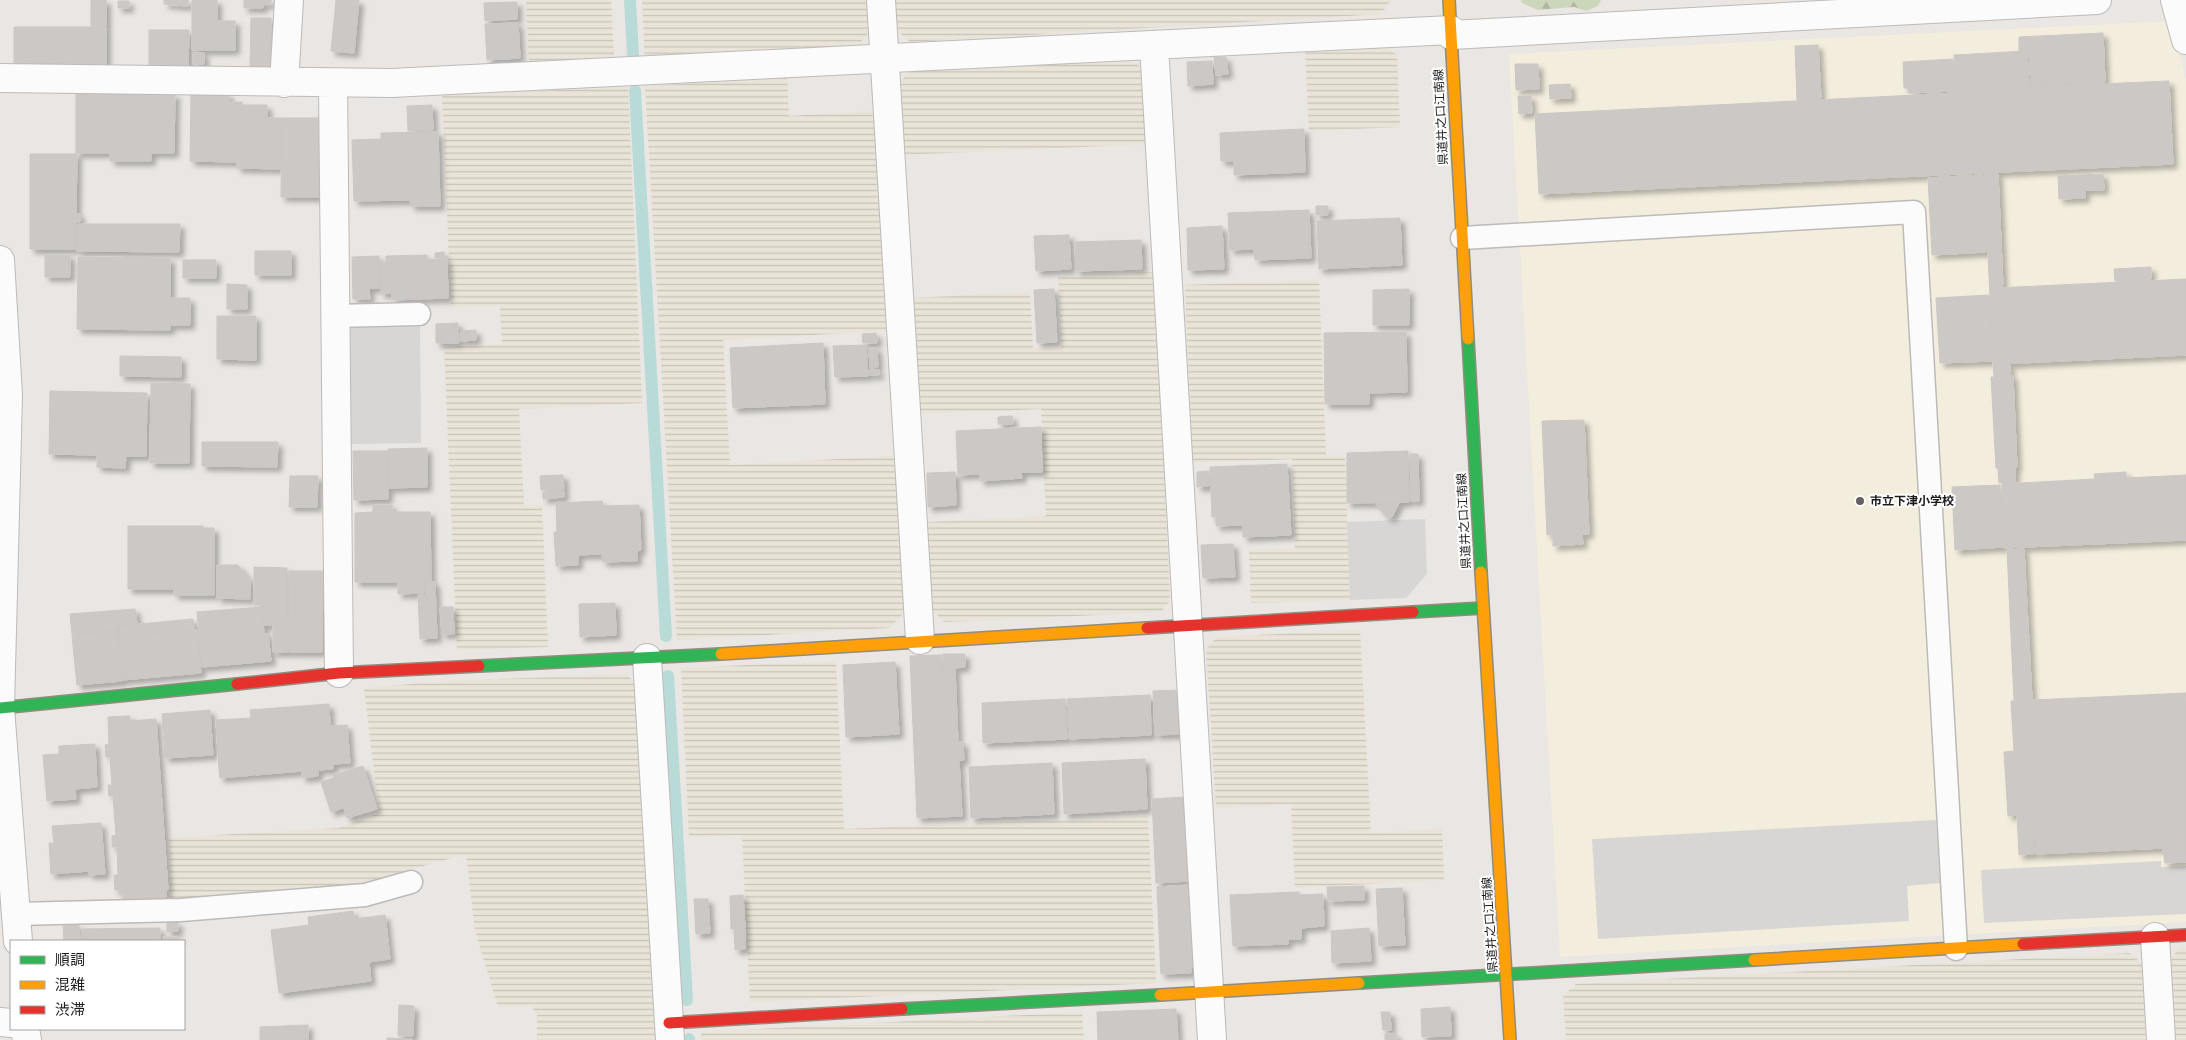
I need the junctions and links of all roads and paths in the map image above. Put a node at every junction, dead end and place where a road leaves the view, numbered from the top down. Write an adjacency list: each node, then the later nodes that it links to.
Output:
1 (288, 0): 11 (street)
2 (881, 0): 9 (street)
3 (1449, 0): 6 (street, 県道井之口江南線)
4 (2097, 0): 6 (street)
5 (2175, 0): 7 (street)
6 (1451, 32): 8 (street); 13 (street, 県道井之口江南線)
7 (2186, 40)
8 (1154, 45): 9 (street); 18 (street)
9 (884, 58): 12 (street); 19 (street)
10 (0, 78): 11 (street)
11 (284, 83): 12 (street)
12 (333, 84): 16 (street)
13 (1462, 238): 17 (street, 県道井之口江南線); 28 (lane)
14 (0, 260): 22 (street)
15 (419, 314): 16 (lane)
16 (335, 316): 21 (street)
17 (1482, 608): 18 (street); 29 (street, 県道井之口江南線)
18 (1188, 624): 19 (street); 30 (street)
19 (920, 640): 20 (street)
20 (647, 658): 21 (street); 31 (street)
21 (339, 673): 22 (street)
22 (0, 708): 24 (street)
23 (411, 882): 24 (lane)
24 (16, 914): 27 (street)
25 (2186, 935): 26 (street)
26 (2155, 937): 28 (street); 34 (street)
27 (18, 940)
28 (1956, 948): 29 (street)
29 (1507, 974): 30 (street); 33 (street, 県道井之口江南線)
30 (1209, 992): 31 (street); 32 (street)
31 (669, 1032)
32 (1212, 1040)
33 (1510, 1040)
34 (2160, 1040)

